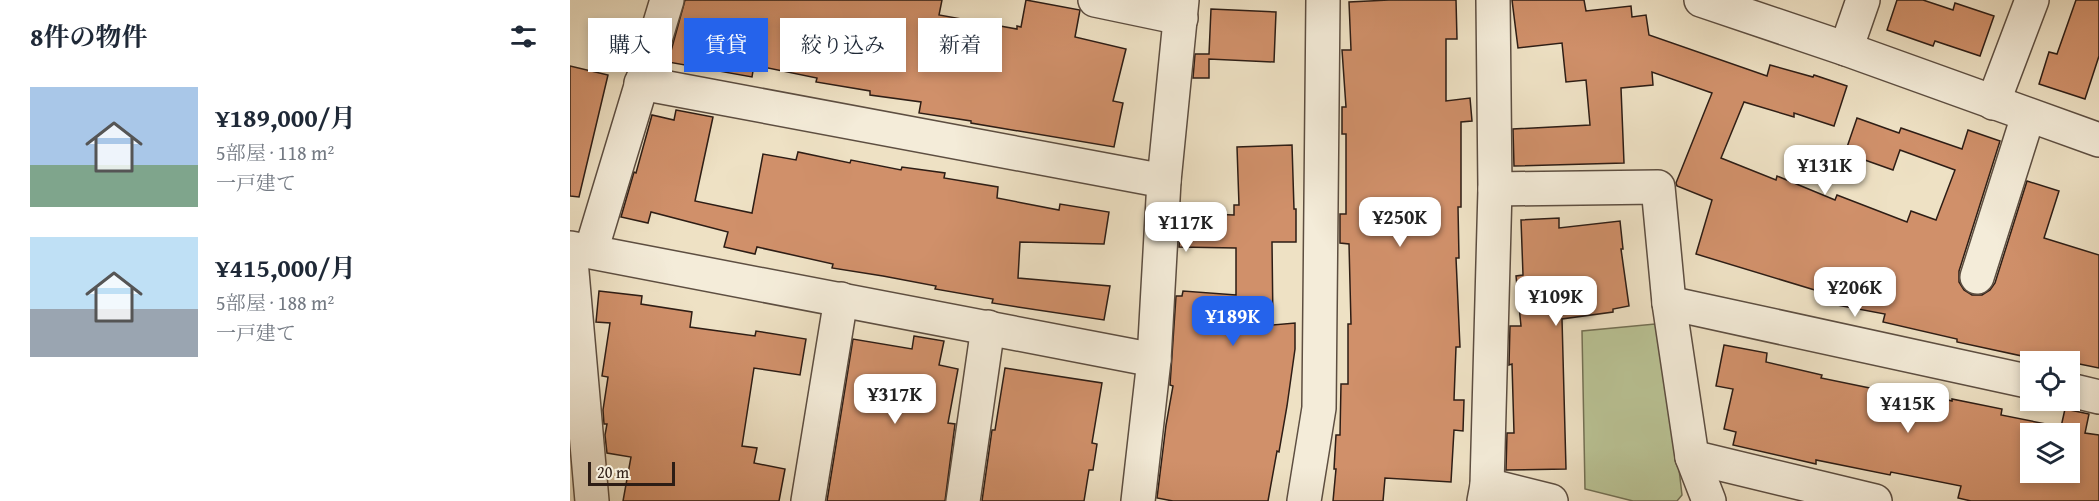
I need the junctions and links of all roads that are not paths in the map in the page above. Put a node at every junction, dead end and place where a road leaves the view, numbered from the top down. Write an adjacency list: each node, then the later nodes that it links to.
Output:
1 (667, 0): 10 (street)
2 (1095, 0): 8 (street)
3 (1323, 0): 31 (street)
4 (1493, 0): 15 (street)
5 (1701, 0): 9 (street)
6 (1863, 0): 9 (street)
7 (2032, 0): 11 (street)
8 (1182, 9): 14 (street)
9 (1846, 49): 11 (street)
10 (641, 83): 14 (street); 16 (street)
11 (1993, 103): 12 (street)
12 (2028, 116): 13 (street); 17 (street)
13 (2099, 140)
14 (1164, 181): 21 (street)
15 (1495, 189): 19 (street); 26 (street)
16 (577, 249): 18 (street); 27 (street)
17 (1977, 277)
18 (841, 299): 20 (street); 28 (street)
19 (1669, 303): 22 (street); 25 (street)
20 (988, 327): 21 (street); 29 (street)
21 (1154, 360): 30 (street)
22 (2020, 380)
23 (2080, 392): 24 (street)
24 (2099, 397)
25 (1692, 457): 33 (street); 34 (street)
26 (1485, 493): 32 (street)
27 (591, 501)
28 (808, 501)
29 (963, 501)
30 (1137, 501)
31 (1304, 501)
32 (1551, 501)
33 (1709, 501)
34 (1875, 501)

